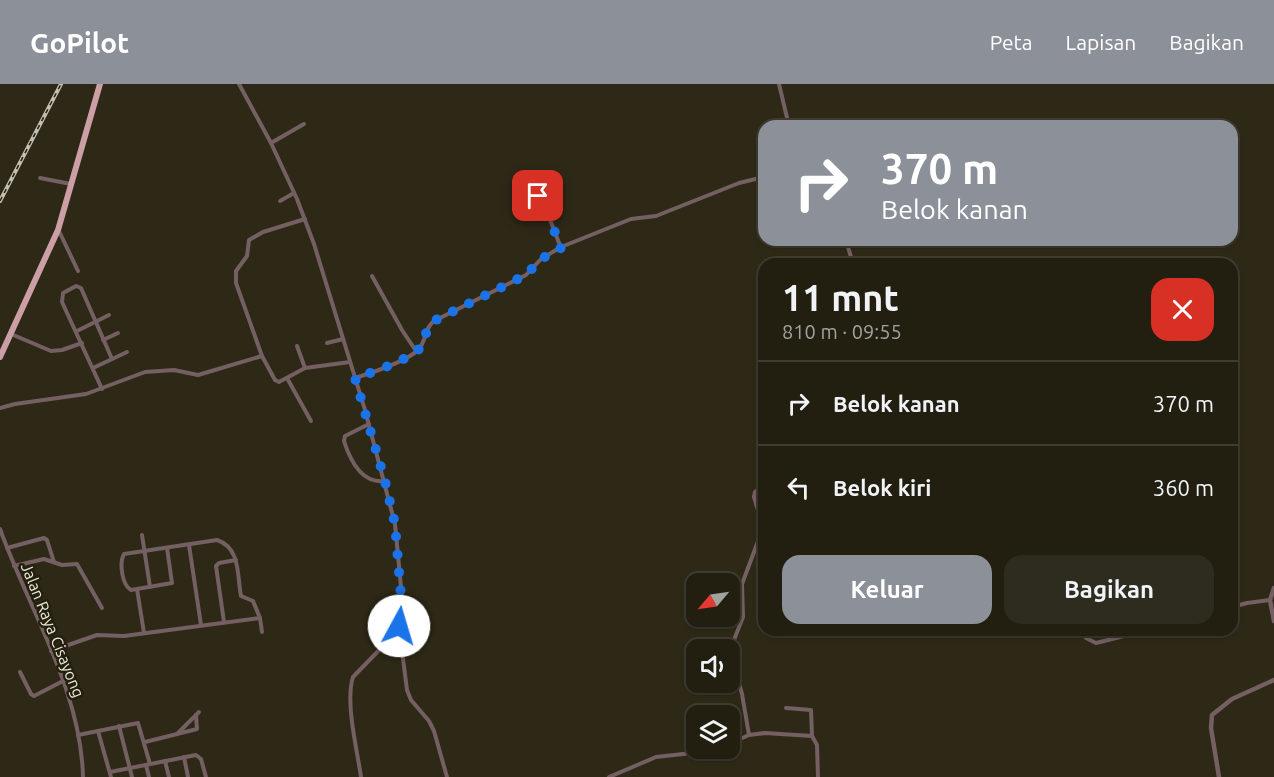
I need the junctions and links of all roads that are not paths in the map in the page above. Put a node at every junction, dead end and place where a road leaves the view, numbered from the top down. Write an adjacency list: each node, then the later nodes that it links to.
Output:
1 (100, 84): 9 (highway)
2 (239, 84): 6 (street)
3 (778, 84): 4 (street)
4 (787, 120)
5 (304, 123): 6 (street)
6 (271, 143): 10 (street)
7 (40, 178): 9 (street)
8 (758, 178): 15 (street)
9 (72, 184): 14 (highway)
10 (294, 193): 12 (street); 13 (street)
11 (538, 196): 15 (street)
12 (280, 201)
13 (304, 219): 23 (street); 30 (street)
14 (58, 230): 16 (street); 22 (highway)
15 (561, 248): 28 (street)
16 (78, 271)
17 (372, 276): 28 (street)
18 (109, 315): 19 (street)
19 (95, 320): 20 (street); 20 (street); 24 (street)
20 (77, 331): 25 (street)
21 (118, 333): 24 (street)
22 (11, 334): 25 (street); 31 (highway)
23 (343, 339): 26 (street); 33 (street)
24 (104, 340): 32 (street)
25 (82, 343): 34 (street)
26 (327, 343)
27 (297, 346): 35 (street)
28 (416, 351): 37 (street)
29 (127, 352): 32 (street)
30 (262, 356): 36 (street); 38 (street)
31 (0, 357)
32 (111, 359): 34 (street)
33 (350, 362): 35 (street); 37 (street)
34 (93, 368): 38 (street)
35 (305, 368): 36 (street)
36 (287, 378): 40 (street)
37 (355, 378): 41 (street)
38 (103, 389): 39 (street)
39 (0, 408)
40 (311, 421)
41 (369, 424): 42 (street); 42 (street)
42 (385, 481): 65 (street)
43 (758, 490): 44 (street)
44 (758, 510)
45 (0, 529): 49 (street, Jalan Raya Cisayong)
46 (142, 535): 51 (street)
47 (758, 541): 79 (street)
48 (189, 545): 50 (street); 52 (street); 64 (street)
49 (7, 548): 53 (street); 54 (street, Jalan Raya Cisayong)
50 (167, 548): 51 (street); 55 (street)
51 (145, 550): 55 (street); 57 (street)
52 (236, 560): 61 (street); 63 (street)
53 (54, 562): 54 (street); 60 (street)
54 (14, 566): 70 (street, Jalan Raya Cisayong)
55 (150, 587): 57 (street)
56 (1274, 588): 58 (street)
57 (137, 589): 67 (street)
58 (1270, 600): 59 (street); 62 (street)
59 (1238, 605)
60 (102, 608)
61 (260, 618): 63 (street); 66 (street)
62 (1274, 621)
63 (224, 622): 64 (street)
64 (201, 624): 67 (street)
65 (399, 626): 96 (street); 97 (street)
66 (262, 632)
67 (144, 633): 70 (street)
68 (1085, 636): 69 (street)
69 (1124, 636)
70 (51, 651): 73 (street, Jalan Raya Cisayong)
71 (20, 672): 73 (street)
72 (1274, 680): 100 (street)
73 (63, 681): 77 (street, Jalan Raya Cisayong)
74 (786, 708): 80 (street)
75 (119, 726): 76 (street); 82 (street); 87 (street)
76 (98, 731): 77 (street); 88 (street)
77 (78, 735): 89 (street, Jalan Raya Cisayong)
78 (177, 735): 78 (street); 82 (street)
79 (748, 735): 80 (street); 81 (street)
80 (812, 736): 99 (street)
81 (740, 739)
82 (145, 742): 86 (street)
83 (686, 754): 98 (street)
84 (184, 758): 85 (street); 94 (street); 95 (street)
85 (165, 761): 86 (street); 93 (street)
86 (148, 764): 87 (street); 92 (street)
87 (130, 768): 88 (street); 91 (street)
88 (110, 771): 90 (street)
89 (83, 777)
90 (111, 777)
91 (132, 777)
92 (149, 777)
93 (169, 777)
94 (188, 777)
95 (207, 777)
96 (361, 777)
97 (447, 777)
98 (609, 777)
99 (818, 777)
100 (1219, 777)

